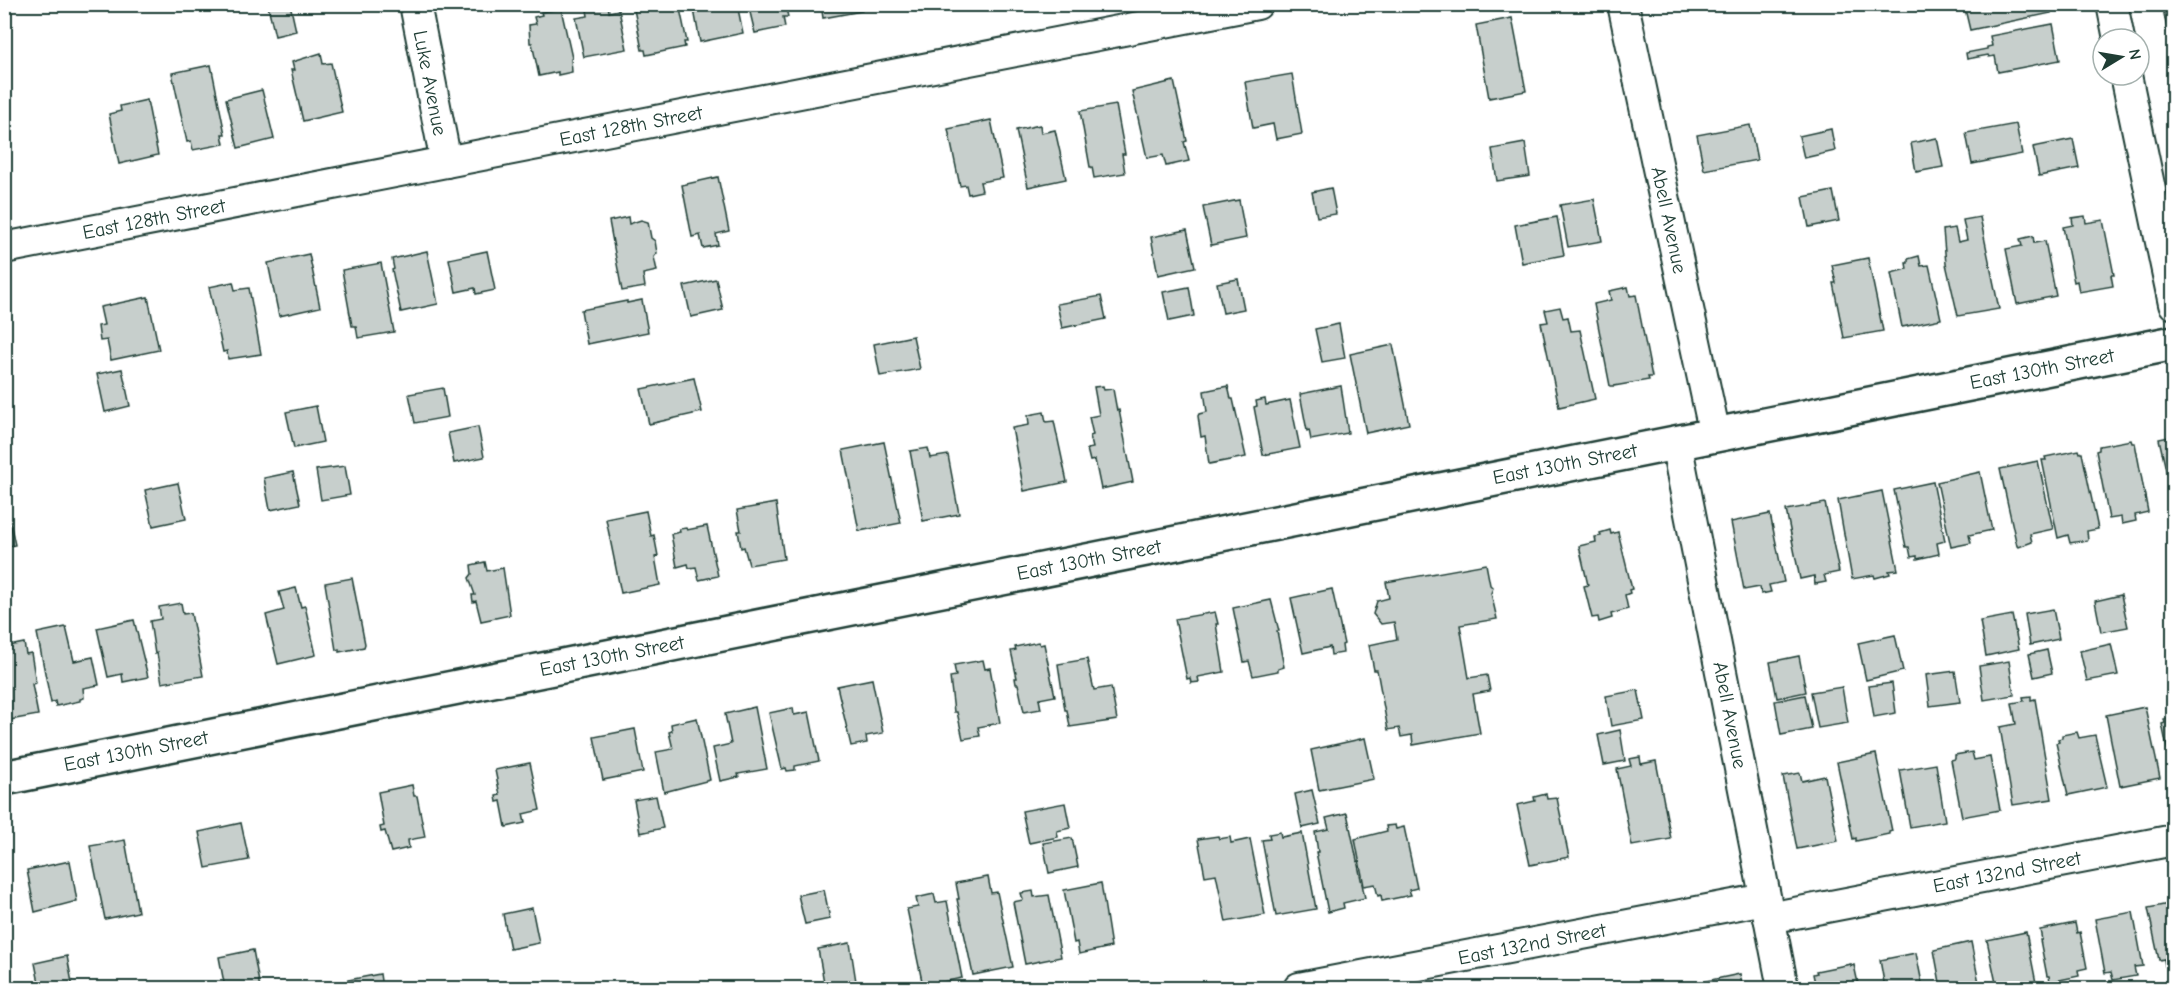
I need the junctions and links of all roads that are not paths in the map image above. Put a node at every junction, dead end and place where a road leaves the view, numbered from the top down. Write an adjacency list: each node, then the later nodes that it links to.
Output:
1 (415, 4): 7 (street, Luke Avenue)
2 (1257, 4): 7 (street, East 128th Street)
3 (1623, 4): 11 (street, Abell Avenue)
4 (2112, 4): 5 (street)
5 (2117, 27)
6 (2129, 87): 9 (street)
7 (446, 162): 8 (street, East 128th Street)
8 (4, 248)
9 (2174, 304)
10 (2174, 343): 11 (street, East 130th Street)
11 (1715, 435): 12 (street, East 130th Street)
12 (1676, 442): 13 (street, East 130th Street); 15 (street, Abell Avenue)
13 (4, 778)
14 (2174, 840): 15 (street, East 132nd Street)
15 (1767, 909): 16 (street, East 132nd Street); 17 (street, Abell Avenue)
16 (1299, 988)
17 (1783, 988)

